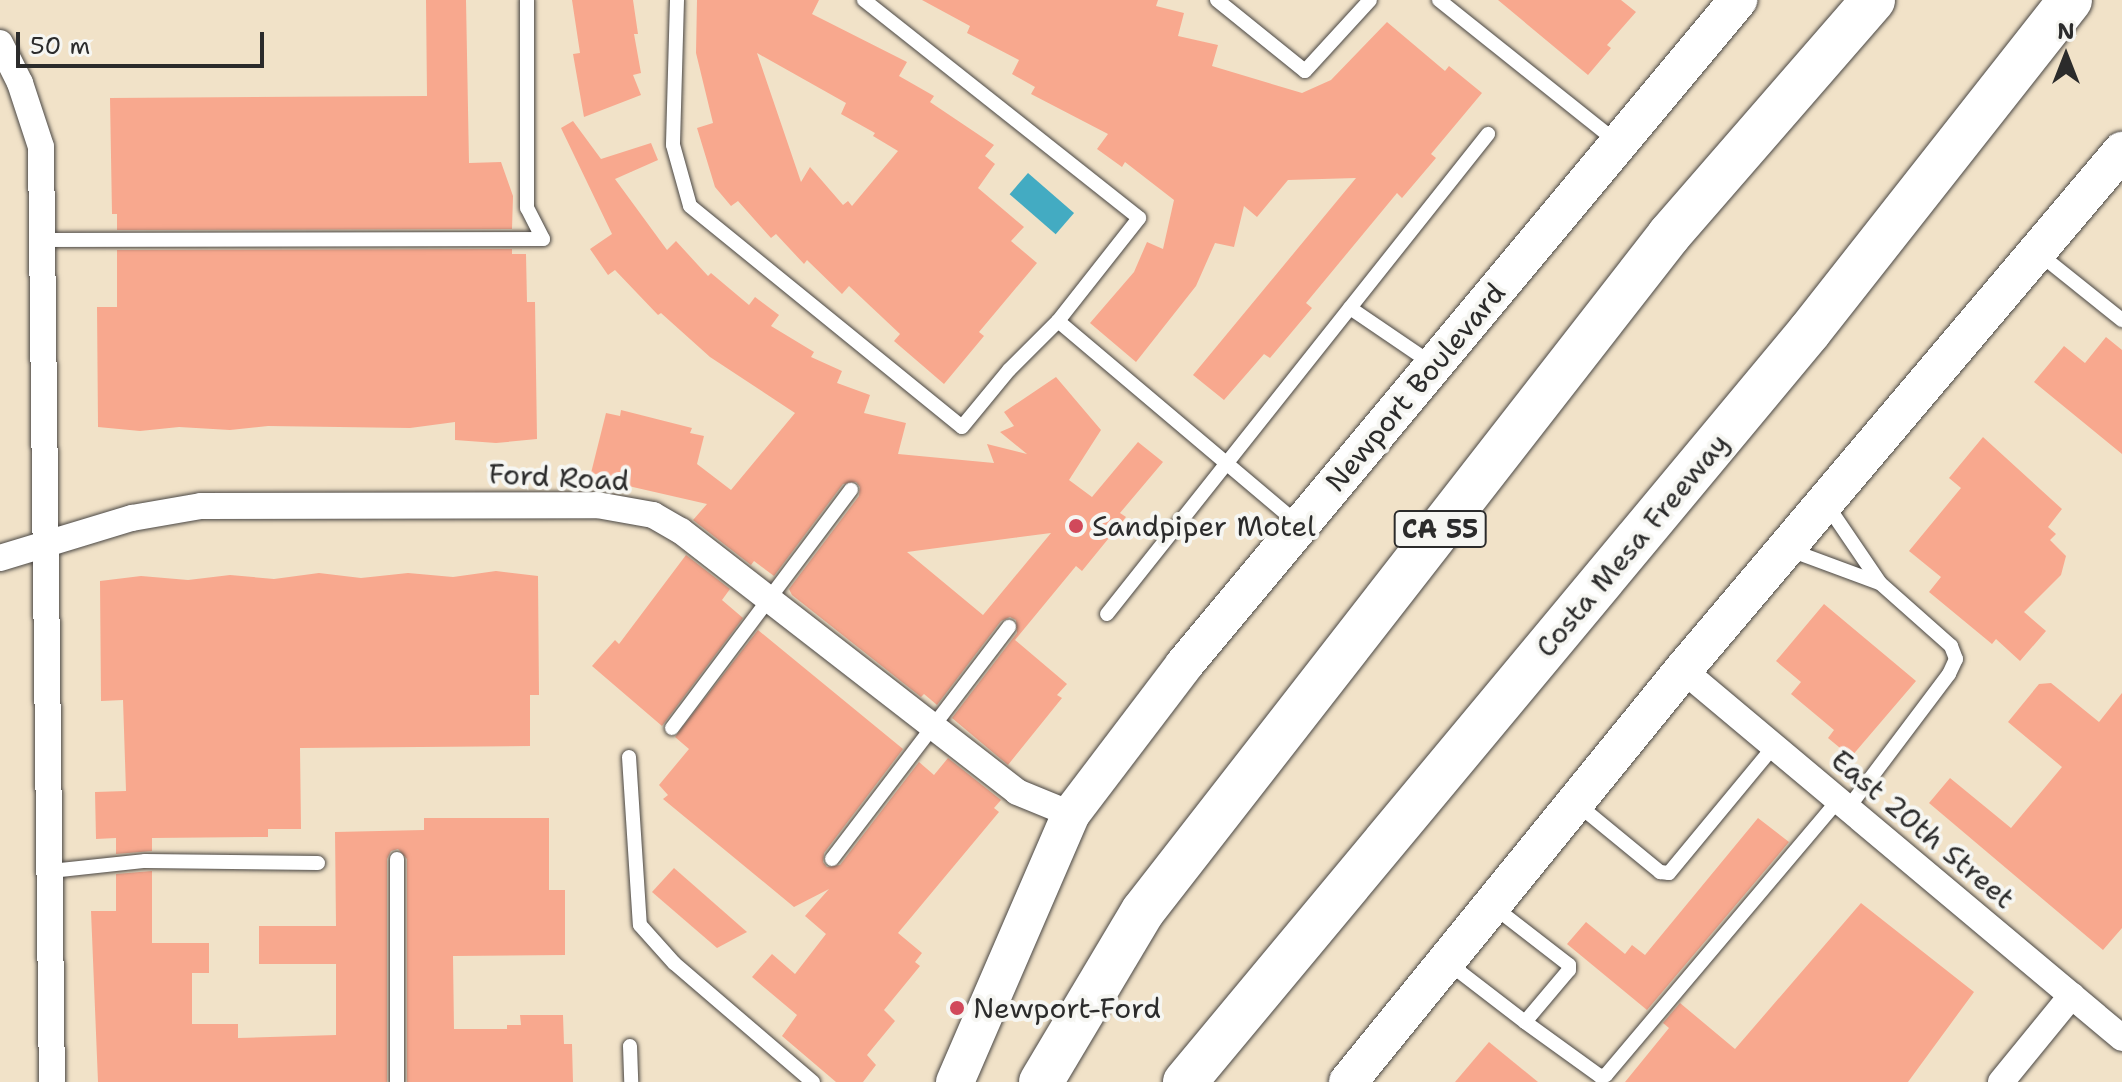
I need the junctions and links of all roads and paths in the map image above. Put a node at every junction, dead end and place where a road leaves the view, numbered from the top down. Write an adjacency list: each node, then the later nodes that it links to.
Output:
1 (527, 0): 14 (lane)
2 (677, 0): 18 (lane)
3 (864, 0): 18 (lane)
4 (1217, 0): 5 (lane)
5 (1370, 0)
6 (1439, 0): 12 (lane)
7 (1738, 0): 12 (main road, Newport Boulevard)
8 (1873, 0): 54 (highway, CA 55)
9 (2070, 0): 55 (highway, Costa Mesa Freeway)
10 (0, 43): 14 (street)
11 (1488, 134): 16 (lane)
12 (1617, 143): 19 (main road, Newport Boulevard)
13 (2122, 151): 15 (main road)
14 (45, 240): 24 (street)
15 (2036, 252): 17 (lane); 22 (main road)
16 (1350, 308): 19 (lane); 20 (lane)
17 (2122, 320)
18 (1058, 321): 20 (lane)
19 (1434, 365): 23 (main road, Newport Boulevard)
20 (1226, 463): 23 (lane); 29 (lane)
21 (851, 490): 28 (lane)
22 (1825, 503): 25 (main road); 27 (lane)
23 (1299, 526): 38 (main road, Newport Boulevard)
24 (48, 545): 26 (street, Ford Road); 28 (street, Ford Road); 42 (street)
25 (1786, 548): 27 (lane); 31 (main road)
26 (0, 558)
27 (1880, 583): 37 (lane)
28 (768, 598): 32 (street, Ford Road); 33 (lane)
29 (1107, 614)
30 (1009, 627): 32 (lane)
31 (1683, 670): 34 (street, East 20th Street); 36 (main road)
32 (933, 726): 38 (street, Ford Road); 40 (lane)
33 (672, 728)
34 (1774, 746): 36 (lane); 37 (street, East 20th Street)
35 (629, 757): 52 (lane)
36 (1576, 802): 43 (main road)
37 (1843, 804): 45 (street, East 20th Street); 46 (lane)
38 (1071, 814): 53 (main road, Newport Boulevard)
39 (397, 859): 50 (lane)
40 (832, 859)
41 (318, 863): 42 (lane)
42 (51, 871): 49 (street)
43 (1492, 906): 44 (main road); 46 (lane)
44 (1446, 962): 46 (lane); 56 (main road)
45 (2072, 995): 47 (street, East 20th Street); 57 (street)
46 (1525, 1022)
47 (2122, 1038)
48 (630, 1046): 51 (lane)
49 (52, 1082)
50 (397, 1082)
51 (631, 1082)
52 (813, 1082)
53 (955, 1082)
54 (1041, 1082)
55 (1185, 1082)
56 (1348, 1082)
57 (2001, 1082)

